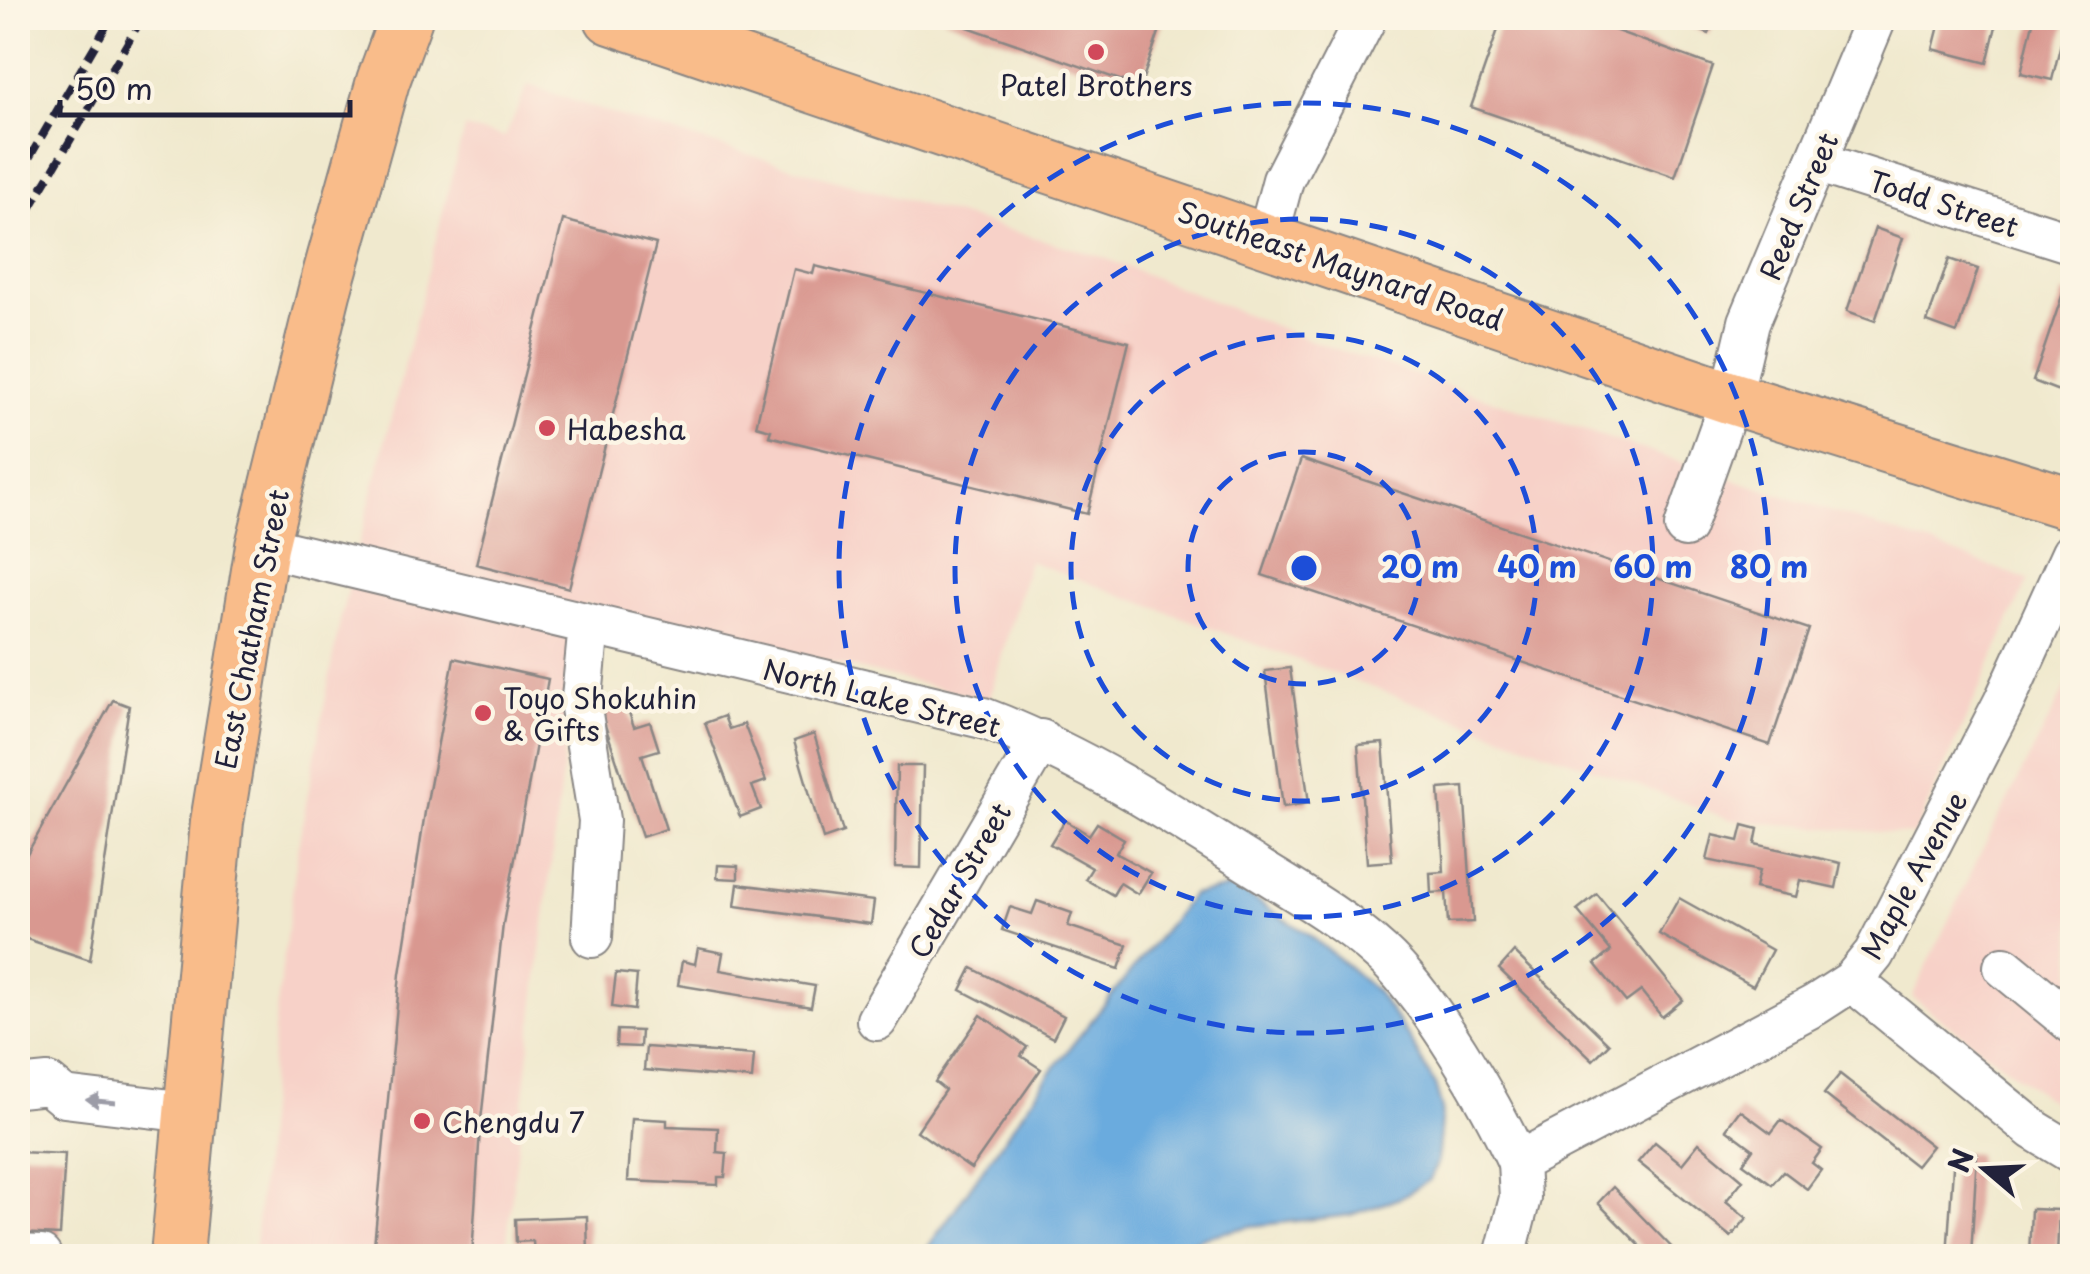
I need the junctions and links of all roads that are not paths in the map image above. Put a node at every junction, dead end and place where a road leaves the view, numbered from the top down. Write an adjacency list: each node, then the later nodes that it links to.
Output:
1 (406, 18): 11 (main road, East Chatham Street)
2 (611, 18): 6 (main road, Southeast Maynard Road)
3 (1366, 18): 6 (street)
4 (1876, 18): 5 (street, Reed Street)
5 (1816, 162): 7 (street, Todd Street); 8 (street, Reed Street)
6 (1267, 240): 8 (main road, Southeast Maynard Road)
7 (2072, 243)
8 (1732, 398): 9 (main road, Southeast Maynard Road); 10 (street, Reed Street)
9 (2072, 504)
10 (1685, 527)
11 (262, 546): 13 (street, North Lake Street); 21 (main road, East Chatham Street)
12 (2072, 553): 17 (street, Maple Avenue)
13 (590, 625): 14 (street, North Lake Street); 15 (street)
14 (1041, 740): 18 (street, Cedar Street); 23 (street, North Lake Street)
15 (592, 937)
16 (2004, 966): 19 (street)
17 (1852, 981): 22 (street); 23 (street, Maple Avenue)
18 (877, 1020)
19 (2072, 1022)
20 (18, 1088): 21 (street, one-way to 20)
21 (188, 1112): 27 (main road, East Chatham Street)
22 (2072, 1153)
23 (1518, 1162): 24 (street)
24 (1519, 1249)
25 (18, 1254): 26 (street)
26 (41, 1256)
27 (176, 1256)

